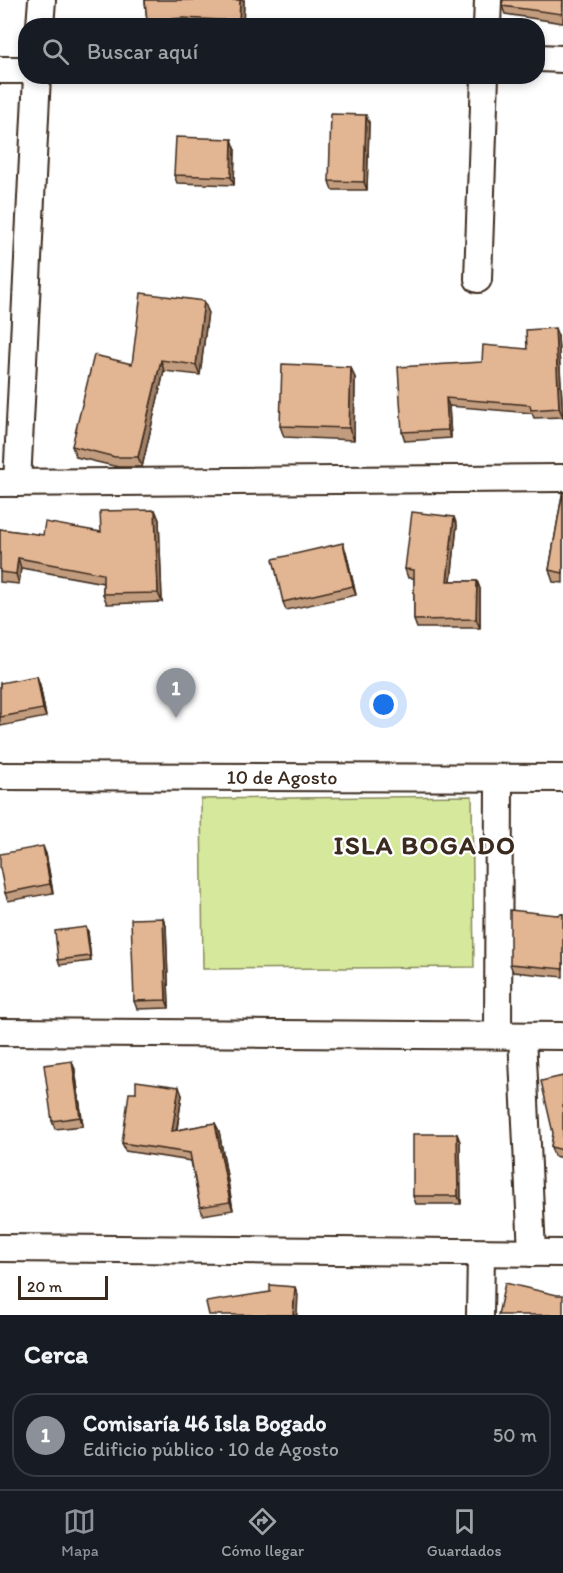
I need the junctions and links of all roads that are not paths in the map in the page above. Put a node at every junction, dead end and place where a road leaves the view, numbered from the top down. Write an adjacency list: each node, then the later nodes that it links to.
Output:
1 (42, 0): 3 (street)
2 (488, 0): 4 (street)
3 (41, 18)
4 (487, 18)
5 (545, 58): 6 (street)
6 (563, 59)
7 (0, 70): 8 (street)
8 (18, 70)
9 (36, 84): 13 (street)
10 (485, 84): 11 (street)
11 (478, 279)
12 (563, 478): 13 (street)
13 (8, 483)
14 (0, 776): 16 (street, 10 de Agosto)
15 (563, 778): 16 (street, 10 de Agosto)
16 (499, 779): 18 (street)
17 (0, 1032): 18 (street)
18 (510, 1036): 19 (street); 21 (street)
19 (563, 1036)
20 (0, 1248): 23 (street)
21 (532, 1253): 22 (street); 23 (street)
22 (563, 1253)
23 (481, 1254): 24 (street)
24 (480, 1315)

